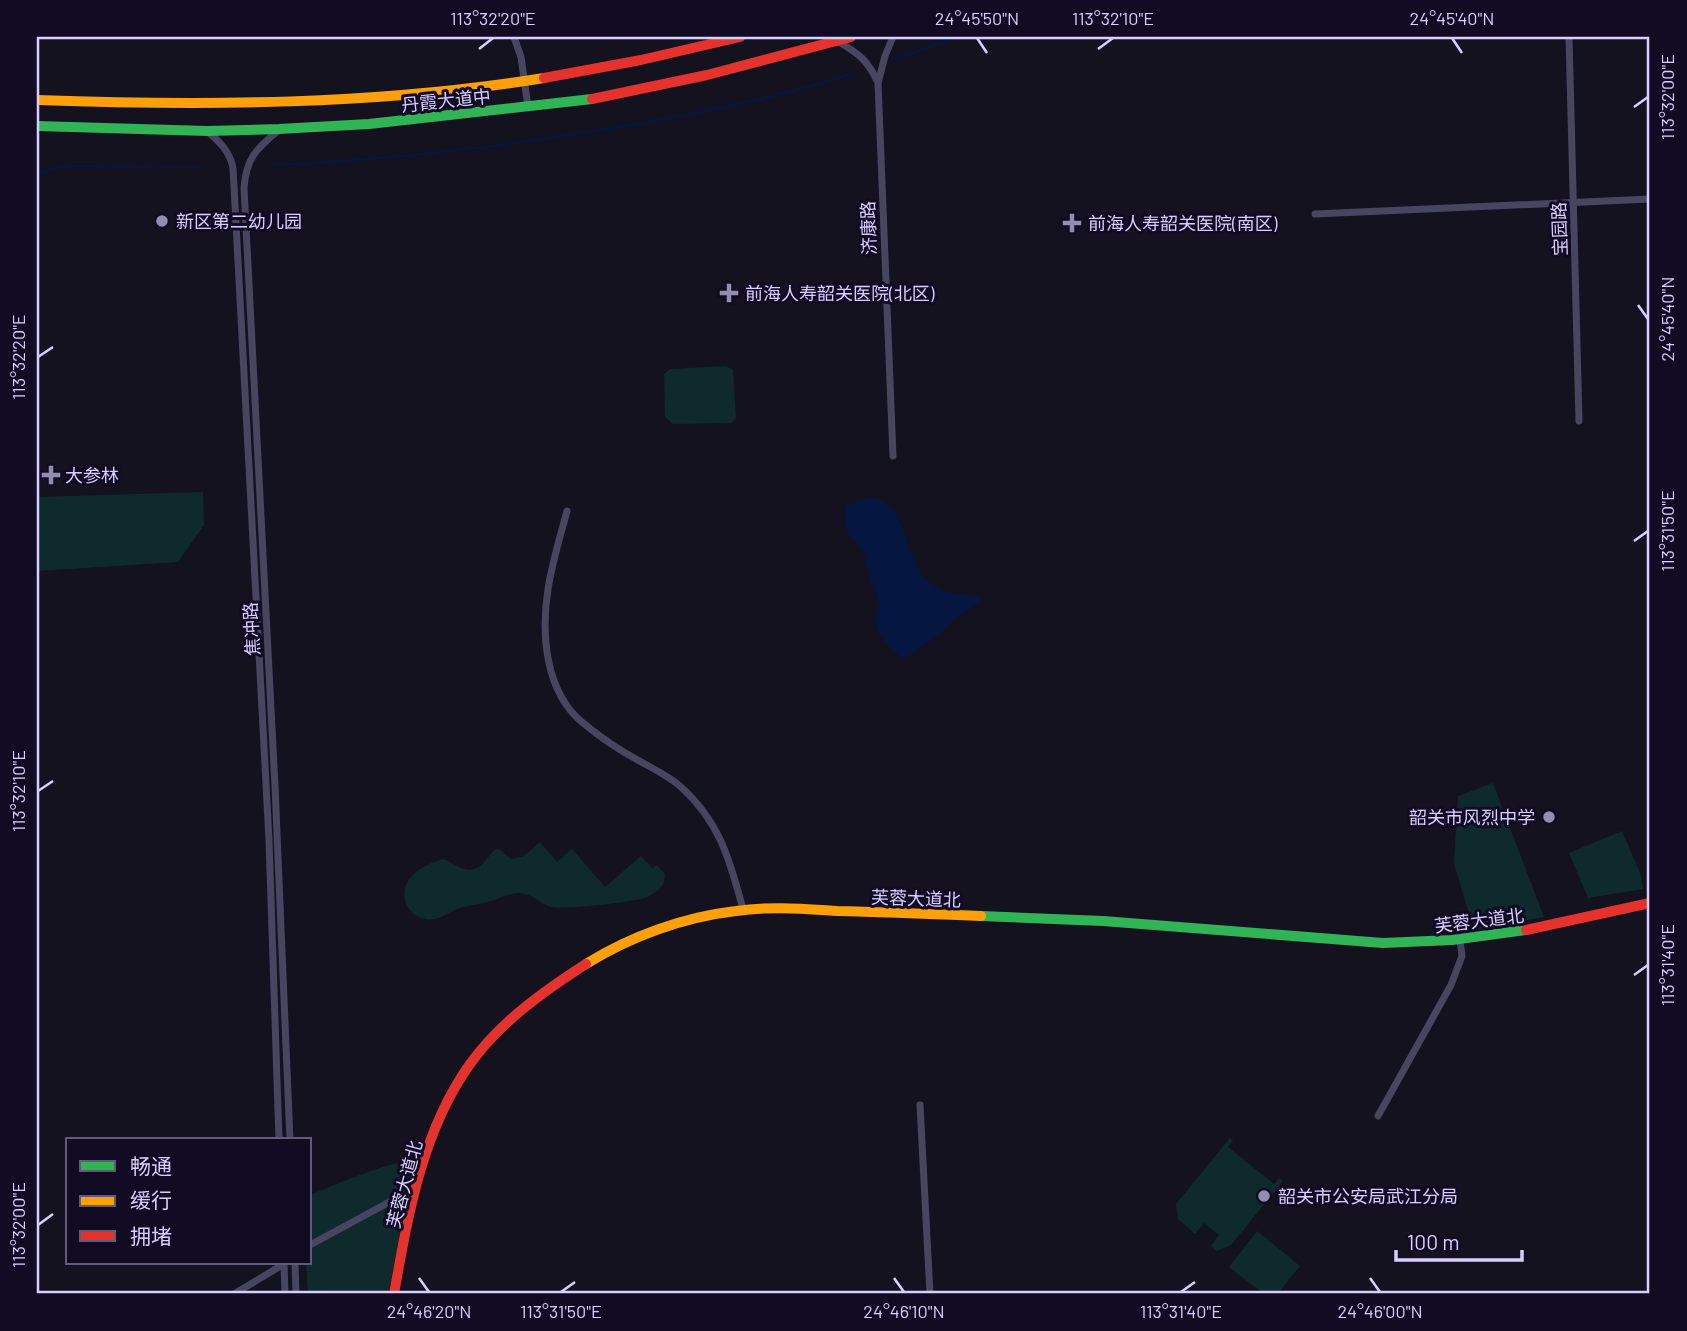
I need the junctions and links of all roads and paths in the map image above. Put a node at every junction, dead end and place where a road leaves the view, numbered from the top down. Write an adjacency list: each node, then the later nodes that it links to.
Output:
1 (514, 37): 7 (street)
2 (740, 37): 7 (main road, 丹霞大道中)
3 (852, 37): 6 (main road, 丹霞大道中)
4 (893, 37): 8 (street, 济康路)
5 (1569, 37): 15 (street, 宝园路)
6 (837, 41): 8 (street); 10 (main road, 丹霞大道中)
7 (525, 80): 9 (main road, 丹霞大道中); 10 (street)
8 (878, 83): 18 (street, 济康路)
9 (37, 100)
10 (528, 107): 12 (main road, 丹霞大道中)
11 (37, 126): 13 (main road, 丹霞大道中)
12 (279, 129): 13 (main road, 丹霞大道中); 26 (street, 焦冲路)
13 (207, 131): 25 (street, 焦冲路)
14 (1650, 199): 15 (street)
15 (1574, 201): 16 (street); 17 (street, 宝园路)
16 (1315, 214)
17 (1580, 421)
18 (892, 456)
19 (567, 511): 21 (street)
20 (1650, 903): 22 (main road, 芙蓉大道北)
21 (743, 909): 22 (main road, 芙蓉大道北); 27 (main road, 芙蓉大道北)
22 (1460, 940): 24 (street)
23 (920, 1105): 36 (street)
24 (1378, 1116)
25 (279, 1138)
26 (290, 1138)
27 (414, 1193): 28 (street); 35 (main road, 芙蓉大道北)
28 (312, 1244)
29 (282, 1264): 32 (street)
30 (284, 1264): 33 (street)
31 (295, 1264): 34 (street)
32 (234, 1294)
33 (285, 1294)
34 (296, 1294)
35 (394, 1294)
36 (929, 1294)

